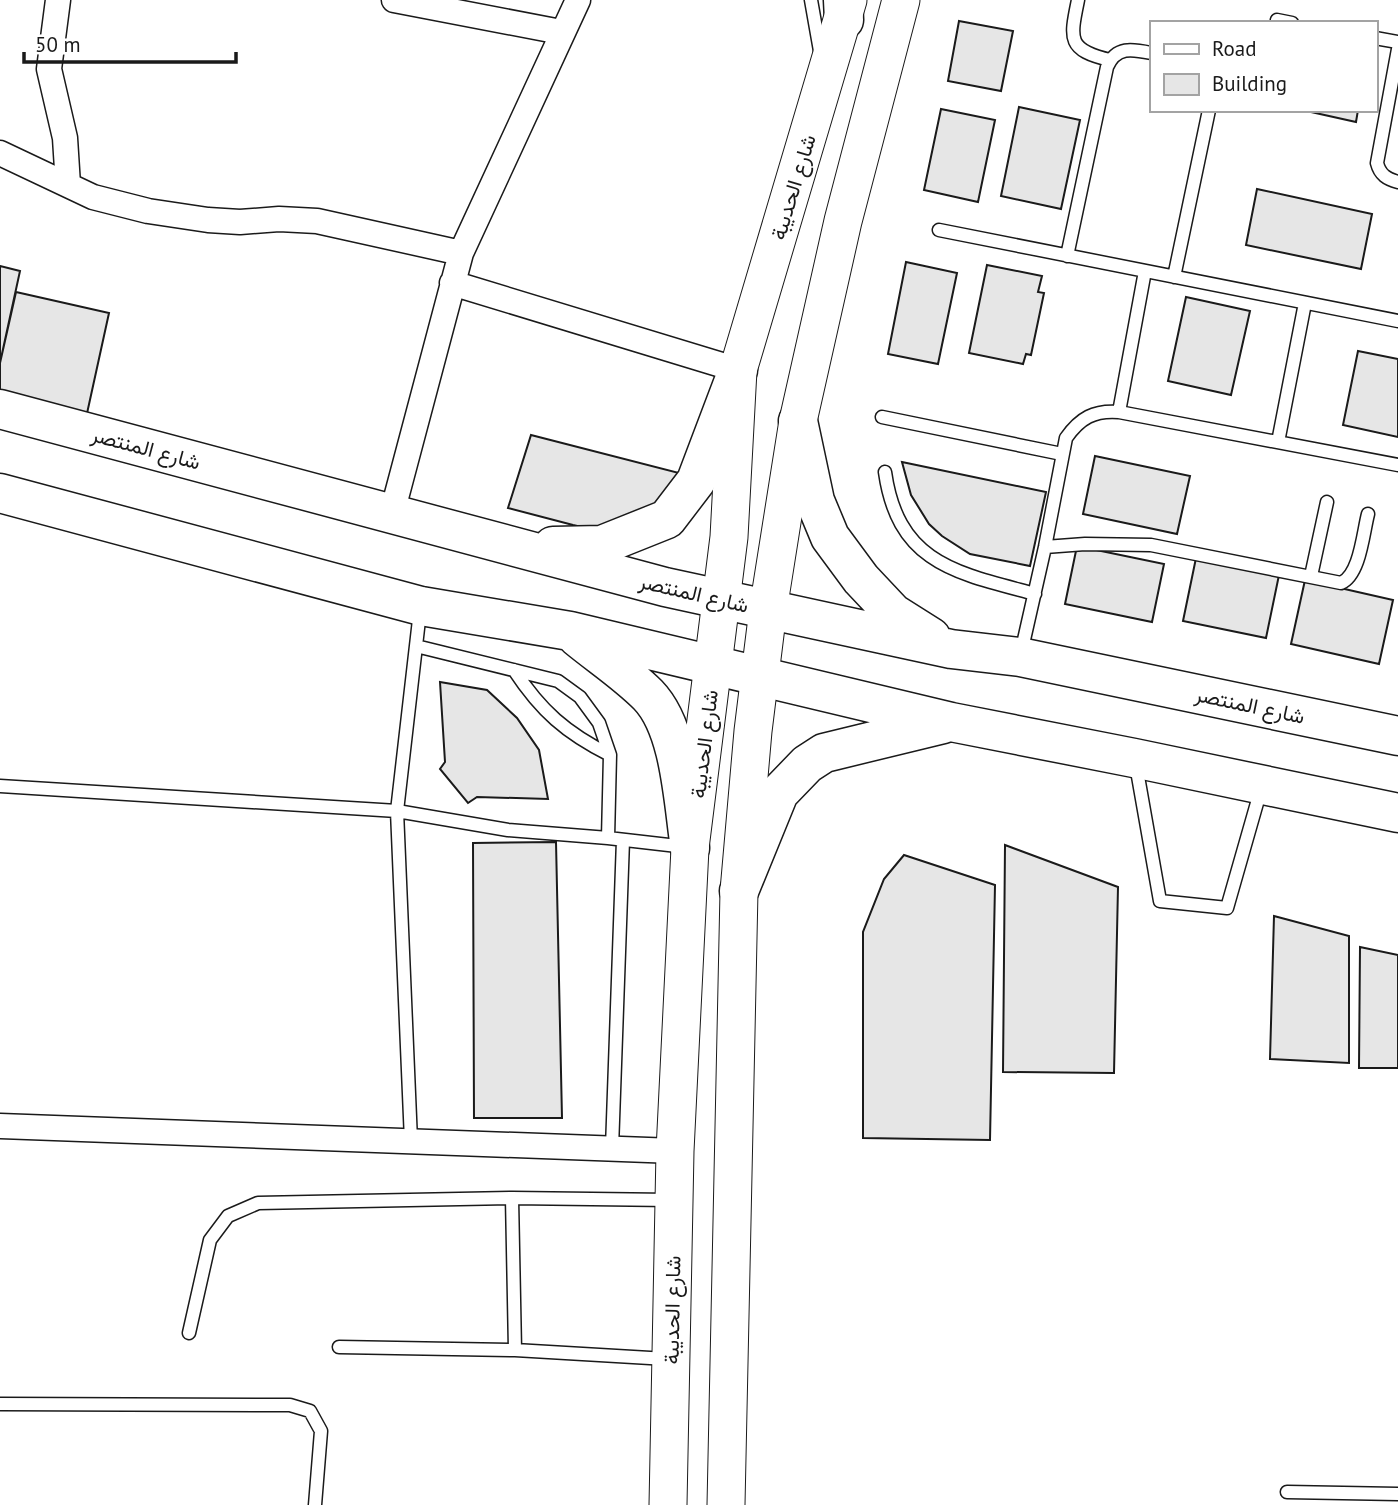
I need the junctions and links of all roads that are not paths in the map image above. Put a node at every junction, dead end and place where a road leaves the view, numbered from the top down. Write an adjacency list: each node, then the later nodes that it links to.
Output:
1 (58, 0): 20 (street)
2 (394, 0): 10 (street)
3 (578, 0): 10 (street)
4 (811, 0): 16 (lane)
5 (901, 0): 33 (main road)
6 (1078, 0): 15 (lane)
7 (845, 7): 16 (main road, شارع الحديبة)
8 (1278, 20): 9 (lane)
9 (1283, 21)
10 (561, 32): 22 (street)
11 (1377, 38): 12 (lane)
12 (1398, 42)
13 (1398, 49): 19 (lane)
14 (1150, 53): 15 (lane)
15 (1110, 60): 23 (lane)
16 (826, 80): 29 (main road, شارع الحديبة)
17 (1209, 112): 25 (lane)
18 (0, 153): 20 (street)
19 (1398, 182)
20 (68, 185): 22 (street)
21 (939, 230): 23 (lane)
22 (461, 253): 26 (street)
23 (1067, 256): 24 (lane)
24 (1145, 271): 25 (lane); 31 (lane)
25 (1174, 277): 27 (lane)
26 (452, 283): 29 (street); 40 (street)
27 (1305, 303): 28 (lane); 34 (lane)
28 (1398, 321)
29 (738, 370): 42 (main road); 46 (main road, شارع الحديبة)
30 (0, 409): 40 (main road, شارع المنتصر)
31 (1119, 412): 34 (lane); 35 (lane)
32 (882, 417): 35 (lane)
33 (798, 421): 48 (main road); 51 (main road)
34 (1278, 442): 36 (lane)
35 (1062, 454): 43 (lane)
36 (1398, 465)
37 (885, 472): 45 (lane)
38 (0, 493): 47 (main road)
39 (1327, 502): 44 (lane)
40 (392, 513): 42 (main road, شارع المنتصر)
41 (1368, 513): 44 (lane)
42 (516, 547): 46 (main road, شارع المنتصر)
43 (1045, 547): 44 (lane); 45 (lane)
44 (1311, 576)
45 (1035, 594): 52 (lane)
46 (722, 600): 48 (main road, شارع المنتصر); 53 (main road, شارع الحديبة)
47 (421, 607): 49 (main road); 50 (lane)
48 (768, 610): 51 (main road, شارع المنتصر); 55 (main road)
49 (570, 631): 53 (main road); 66 (main road)
50 (416, 646): 54 (lane); 62 (lane)
51 (951, 649): 52 (main road, شارع المنتصر)
52 (1020, 657): 57 (main road, شارع المنتصر)
53 (714, 664): 55 (main road); 66 (main road, شارع الحديبة)
54 (514, 670): 58 (lane); 58 (lane)
55 (760, 675): 56 (main road); 67 (main road)
56 (951, 722): 59 (main road); 67 (main road)
57 (1398, 736)
58 (610, 755): 64 (lane)
59 (1134, 758): 60 (main road); 60 (lane)
60 (1262, 785): 63 (main road)
61 (0, 786): 62 (lane)
62 (397, 811): 64 (lane); 69 (lane)
63 (1398, 813)
64 (608, 838): 65 (lane)
65 (623, 840): 66 (lane); 70 (lane)
66 (690, 848): 71 (main road, شارع الحديبة)
67 (739, 891): 83 (main road)
68 (0, 1126): 69 (street)
69 (411, 1141): 70 (street)
70 (612, 1148): 71 (street)
71 (676, 1151): 73 (main road, شارع الحديبة)
72 (512, 1198): 73 (lane); 74 (lane); 76 (lane)
73 (674, 1200): 77 (main road, شارع الحديبة)
74 (189, 1333)
75 (339, 1347): 76 (lane)
76 (515, 1350): 77 (lane)
77 (671, 1359): 82 (main road, شارع الحديبة)
78 (0, 1404): 81 (lane)
79 (1287, 1492): 80 (lane)
80 (1398, 1494)
81 (315, 1505)
82 (668, 1505)
83 (726, 1505)

